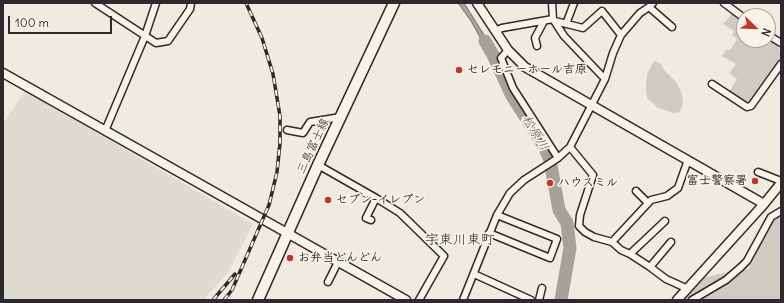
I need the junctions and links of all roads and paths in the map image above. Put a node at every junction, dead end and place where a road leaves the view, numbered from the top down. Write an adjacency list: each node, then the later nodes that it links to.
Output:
1 (95, 3): 17 (street)
2 (156, 3): 17 (street)
3 (191, 3): 17 (street)
4 (394, 3): 25 (main road, 三島富士線)
5 (477, 3): 15 (street)
6 (552, 3): 11 (street)
7 (574, 3): 13 (street)
8 (724, 3): 10 (street)
9 (651, 5): 14 (street); 16 (street)
10 (736, 12)
11 (554, 20): 12 (street); 13 (street); 22 (street)
12 (544, 21): 15 (street); 18 (street)
13 (566, 24): 16 (street)
14 (672, 27)
15 (495, 31): 19 (street)
16 (621, 35): 22 (street)
17 (146, 36): 27 (street)
18 (537, 46)
19 (508, 50): 24 (street); 29 (street)
20 (781, 64): 23 (street)
21 (3, 73): 27 (street)
22 (605, 79): 24 (street)
23 (712, 84)
24 (592, 106): 28 (street); 30 (street)
25 (341, 117): 26 (street); 31 (main road, 三島富士線)
26 (287, 130)
27 (105, 131): 42 (street)
28 (570, 147): 29 (street); 44 (street)
29 (557, 159): 39 (street)
30 (688, 160): 36 (street); 37 (street)
31 (318, 165): 35 (street); 42 (main road, 三島富士線)
32 (758, 172): 33 (street)
33 (781, 182): 37 (street)
34 (636, 191): 36 (street)
35 (376, 198): 40 (street); 55 (street)
36 (648, 203): 44 (street)
37 (764, 204): 52 (street)
38 (781, 210): 60 (street)
39 (497, 215): 43 (street); 43 (street)
40 (371, 220)
41 (665, 221): 46 (street)
42 (287, 233): 47 (street); 53 (main road, 三島富士線)
43 (489, 233): 49 (street)
44 (612, 242): 46 (street)
45 (671, 242): 48 (street)
46 (630, 254): 48 (street)
47 (338, 262): 50 (street); 54 (street)
48 (650, 267): 52 (street)
49 (474, 274): 56 (street); 57 (street)
50 (328, 282)
51 (542, 288): 58 (street)
52 (688, 289): 59 (street)
53 (258, 300)
54 (406, 300)
55 (419, 300)
56 (463, 300)
57 (531, 300)
58 (539, 300)
59 (677, 300)
60 (692, 300)

